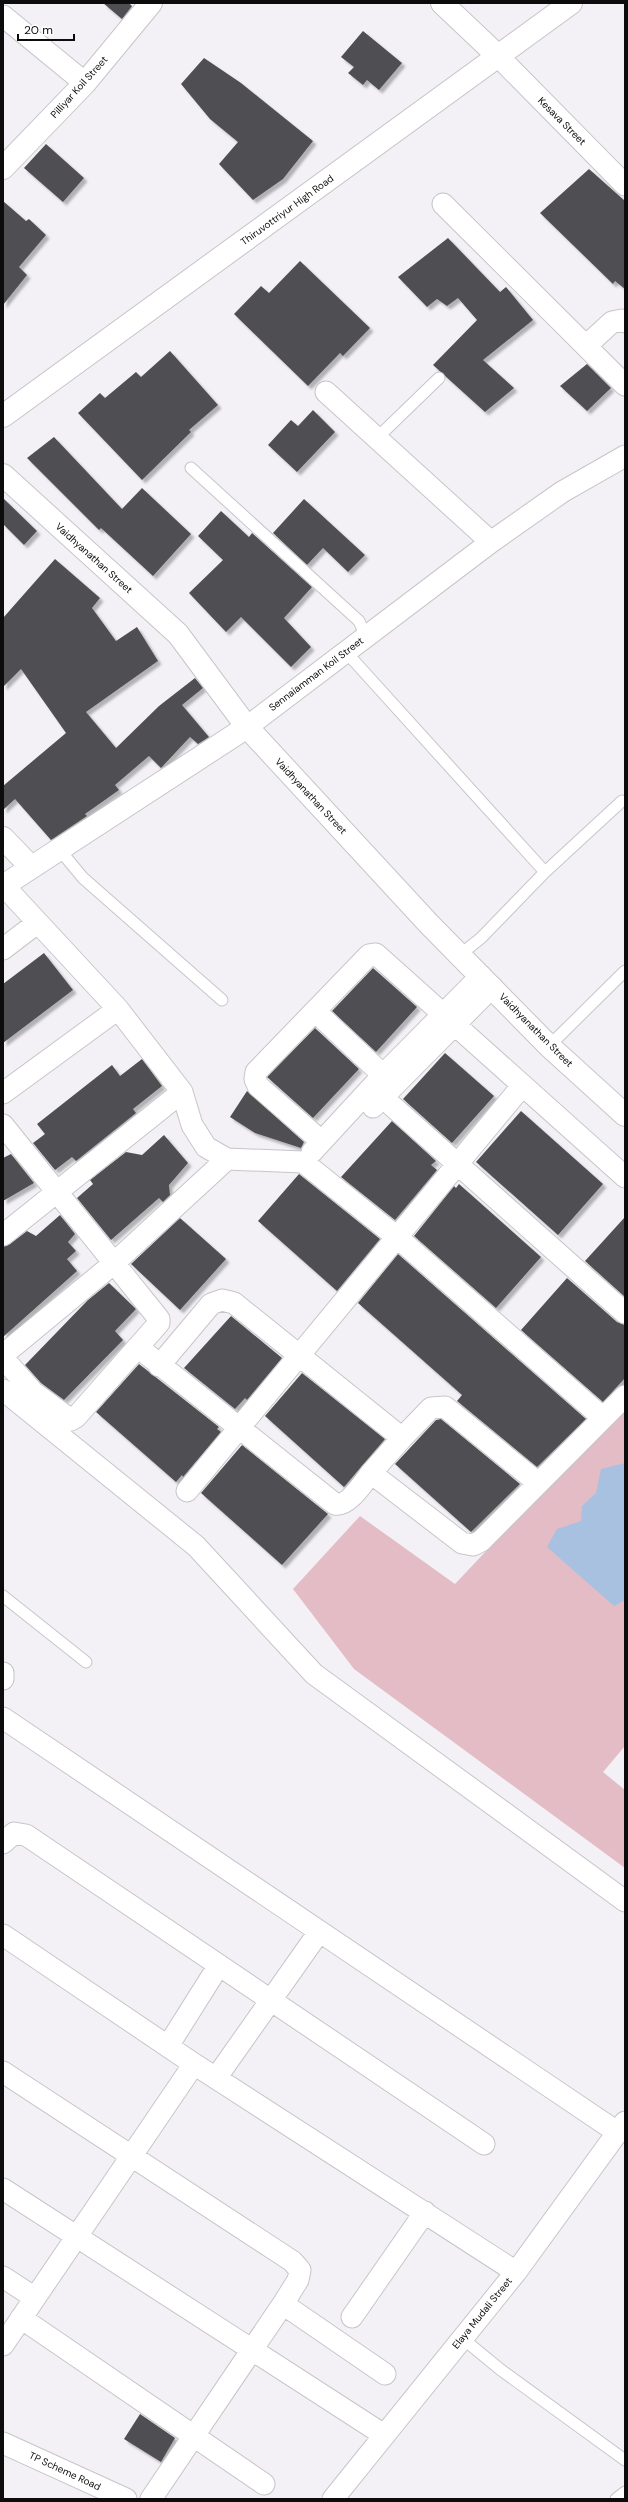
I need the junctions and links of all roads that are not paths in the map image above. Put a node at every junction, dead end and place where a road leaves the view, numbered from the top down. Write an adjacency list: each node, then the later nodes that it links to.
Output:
1 (152, 3): 6 (main road, Pilliyar Koil Street)
2 (442, 3): 5 (main road)
3 (571, 3): 5 (main road, Thiruvottriyur High Road)
4 (3, 16): 6 (street)
5 (499, 57): 8 (street, Kesava Street); 15 (main road, Thiruvottriyur High Road)
6 (85, 83): 7 (main road, Pilliyar Koil Street)
7 (3, 168)
8 (625, 185)
9 (442, 204): 11 (street)
10 (625, 322): 11 (street)
11 (587, 345): 13 (street)
12 (439, 378): 16 (lane)
13 (625, 384)
14 (326, 392): 16 (street)
15 (3, 416)
16 (377, 438): 20 (street)
17 (625, 456): 20 (street, Sennaiamman Koil Street)
18 (191, 468): 21 (lane)
19 (3, 475): 23 (main road, Vaidhyanathan Street)
20 (491, 542): 21 (street, Sennaiamman Koil Street)
21 (366, 637): 22 (street, Sennaiamman Koil Street)
22 (346, 652): 23 (street, Sennaiamman Koil Street); 28 (lane)
23 (247, 727): 26 (main road, Sennaiamman Koil Street); 32 (main road, Vaidhyanathan Street)
24 (622, 801): 28 (lane)
25 (3, 838): 27 (main road)
26 (59, 849): 27 (main road, Sennaiamman Koil Street); 35 (lane)
27 (31, 867): 29 (main road, Sennaiamman Koil Street)
28 (545, 872): 32 (lane)
29 (3, 886): 30 (street)
30 (38, 923): 31 (street); 36 (street)
31 (3, 949)
32 (461, 954): 34 (main road, Vaidhyanathan Street)
33 (625, 971): 39 (lane)
34 (486, 981): 38 (street); 39 (main road, Vaidhyanathan Street)
35 (222, 1000)
36 (118, 1010): 42 (street); 43 (street)
37 (315, 1011): 38 (street); 41 (street); 46 (street)
38 (449, 1020): 40 (street); 41 (street)
39 (549, 1046): 44 (main road, Vaidhyanathan Street)
40 (522, 1086): 49 (street); 50 (street)
41 (379, 1087): 46 (street); 48 (street); 49 (street)
42 (182, 1092): 47 (street); 51 (street)
43 (3, 1093)
44 (625, 1115)
45 (3, 1125): 51 (street)
46 (321, 1141): 48 (street)
47 (227, 1159): 48 (street); 54 (street)
48 (308, 1165): 53 (street)
49 (458, 1165): 53 (street); 55 (street)
50 (625, 1177)
51 (56, 1192): 52 (street); 54 (street)
52 (3, 1235)
53 (398, 1238): 58 (street); 63 (street)
54 (113, 1264): 56 (street); 57 (street)
55 (625, 1313)
56 (139, 1348): 59 (street); 60 (street)
57 (3, 1355)
58 (302, 1355): 60 (street); 64 (street); 65 (street)
59 (3, 1358)
60 (160, 1366): 64 (street)
61 (3, 1390): 75 (street)
62 (625, 1396): 63 (street)
63 (603, 1418): 67 (street)
64 (239, 1428): 66 (street); 68 (street)
65 (402, 1438): 66 (street); 67 (street)
66 (371, 1474): 67 (street)
67 (538, 1483)
68 (187, 1491)
69 (3, 1596): 70 (lane)
70 (86, 1662)
71 (3, 1673): 72 (street)
72 (3, 1679)
73 (3, 1718): 76 (street)
74 (3, 1843): 78 (street)
75 (625, 1901)
76 (320, 1932): 79 (street); 84 (street)
77 (3, 1935): 80 (street)
78 (219, 1965): 79 (street); 80 (street)
79 (271, 2000): 83 (street); 85 (street)
80 (168, 2046): 81 (street)
81 (194, 2064): 83 (street); 86 (street)
82 (3, 2072): 86 (street)
83 (216, 2078): 88 (street)
84 (621, 2127): 90 (street, Elaya Mudali Street)
85 (484, 2144)
86 (132, 2155): 89 (street); 93 (street)
87 (3, 2189): 89 (street)
88 (425, 2212): 90 (street); 95 (street)
89 (76, 2236): 92 (street); 98 (street)
90 (516, 2272): 96 (street, Elaya Mudali Street)
91 (3, 2277): 92 (street)
92 (35, 2298): 94 (street)
93 (283, 2304): 98 (street); 99 (street)
94 (21, 2318): 97 (street); 101 (street)
95 (352, 2318)
96 (462, 2338): 100 (street, Elaya Mudali Street); 103 (lane)
97 (3, 2345)
98 (252, 2350): 100 (street); 101 (street)
99 (385, 2374)
100 (384, 2435): 108 (street, Elaya Mudali Street)
101 (194, 2436): 104 (street); 107 (street)
102 (3, 2442): 106 (street, TP Scheme Road)
103 (625, 2460)
104 (264, 2484)
105 (625, 2492): 109 (lane)
106 (126, 2499)
107 (151, 2499)
108 (333, 2499)
109 (616, 2499)

